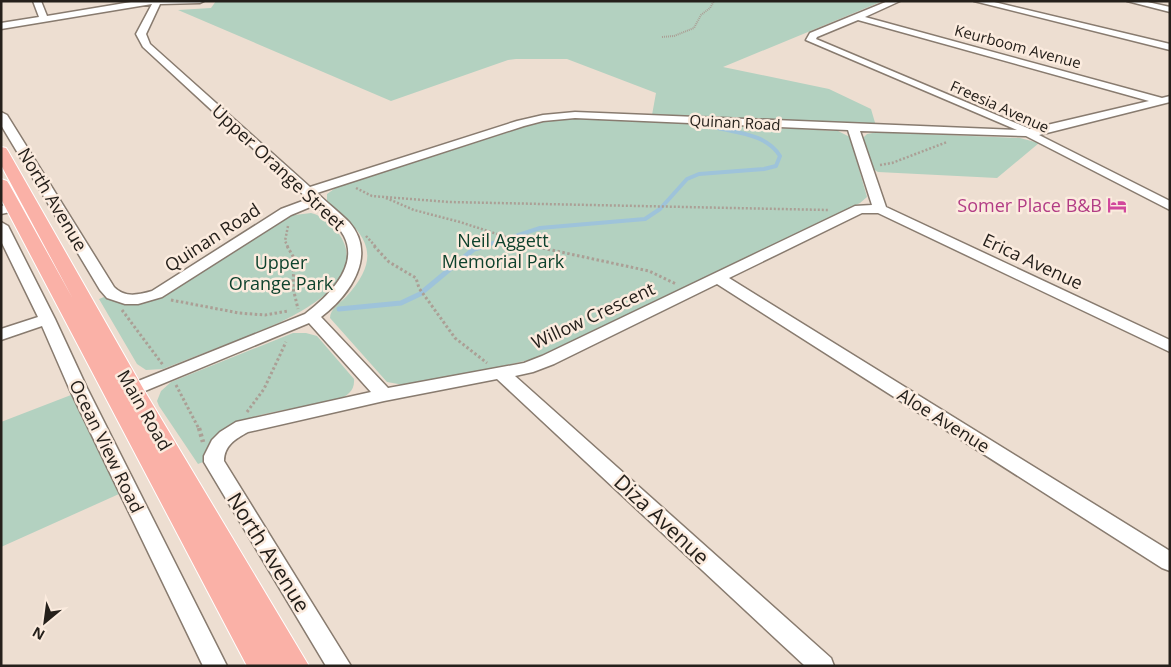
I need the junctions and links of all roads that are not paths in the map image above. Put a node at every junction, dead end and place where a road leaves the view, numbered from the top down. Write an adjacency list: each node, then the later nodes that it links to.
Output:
1 (37, 1): 11 (street)
2 (200, 1): 8 (street)
3 (208, 1): 8 (street)
4 (896, 1): 10 (street)
5 (978, 1): 13 (street)
6 (1131, 1): 9 (street)
7 (156, 2): 8 (street); 11 (street); 20 (street, Upper Orange Street)
8 (184, 3)
9 (1170, 10)
10 (857, 17): 14 (street, Keurboom Avenue); 17 (street, Freesia Avenue)
11 (44, 18): 12 (street)
12 (1, 26)
13 (1170, 47)
14 (1167, 102): 17 (street, Quinan Road)
15 (1, 115): 26 (street, North Avenue)
16 (853, 128): 17 (street, Quinan Road); 20 (street, Quinan Road); 23 (street)
17 (1028, 133): 21 (street, Freesia Avenue)
18 (1, 151): 22 (main road, Main Road)
19 (1, 184): 22 (main road, Main Road)
20 (312, 196): 26 (street, Quinan Road); 27 (street, Upper Orange Street)
21 (1170, 206)
22 (16, 207): 32 (main road, Main Road)
23 (880, 209): 25 (street, Willow Crescent); 30 (street, Erica Avenue)
24 (1, 226): 28 (street, Ocean View Road)
25 (718, 278): 31 (street, Willow Crescent); 35 (street, Aloe Avenue)
26 (127, 299)
27 (304, 313): 32 (street, Upper Orange Street); 33 (street)
28 (47, 319): 29 (street); 36 (street, Ocean View Road)
29 (1, 336)
30 (1170, 347)
31 (501, 373): 33 (street, Willow Crescent); 40 (street, Diza Avenue)
32 (125, 393): 37 (main road, Main Road); 38 (main road, Main Road)
33 (384, 395): 34 (street, Willow Crescent)
34 (234, 432): 39 (street, North Avenue)
35 (1170, 562)
36 (215, 666)
37 (263, 666)
38 (294, 666)
39 (339, 666)
40 (822, 666)

